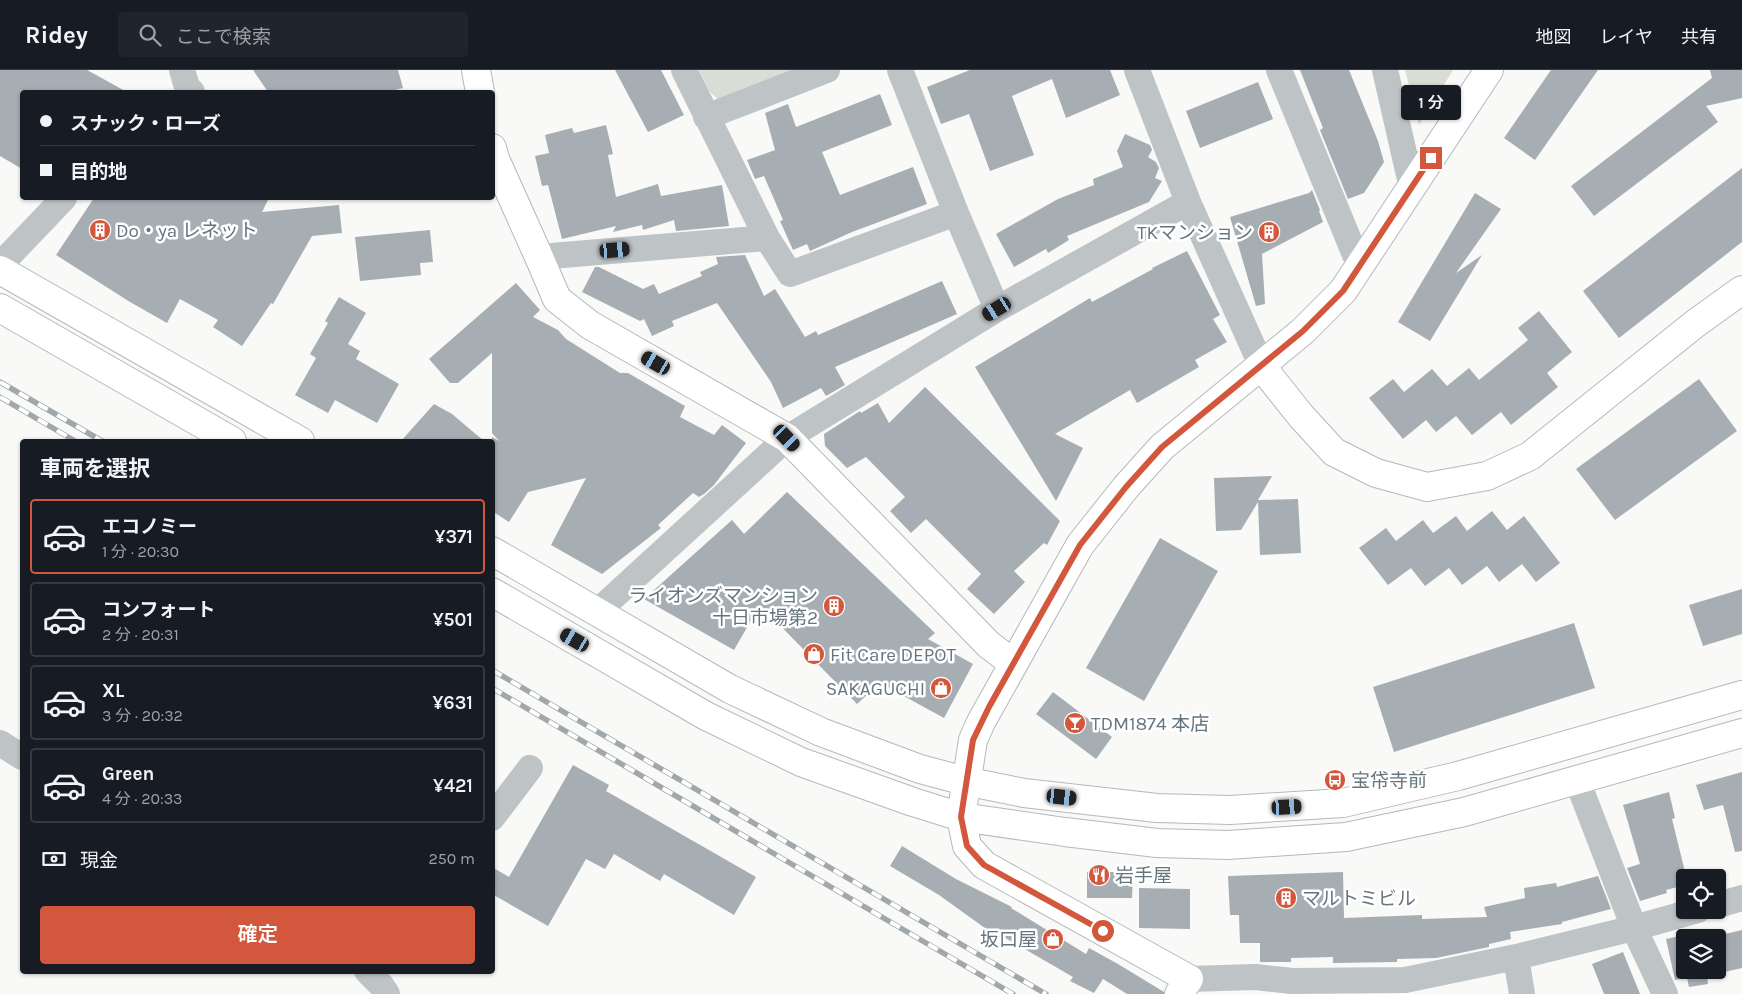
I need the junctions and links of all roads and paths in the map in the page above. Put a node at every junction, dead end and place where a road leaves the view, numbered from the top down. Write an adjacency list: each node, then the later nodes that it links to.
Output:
1 (476, 70): 9 (street)
2 (684, 70): 10 (street)
3 (827, 70): 10 (street)
4 (900, 70): 15 (street)
5 (1137, 70): 14 (street)
6 (1278, 70): 19 (street)
7 (1385, 70): 12 (street)
8 (1489, 70): 12 (street)
9 (480, 90)
10 (706, 117): 16 (street)
11 (495, 159): 17 (street)
12 (1412, 188): 19 (street)
13 (62, 200): 18 (street)
14 (1188, 202): 23 (street); 24 (street)
15 (956, 213): 16 (street); 23 (street)
16 (767, 238): 17 (street)
17 (540, 257): 25 (street)
18 (0, 265)
19 (1360, 267): 24 (street)
20 (0, 270): 27 (street)
21 (1742, 290): 24 (street)
22 (0, 308): 26 (street)
23 (997, 309): 25 (street)
24 (1262, 367): 31 (street)
25 (787, 438): 30 (street); 31 (street)
26 (229, 439)
27 (296, 439)
28 (495, 553): 30 (street)
29 (495, 594): 40 (street)
30 (598, 611): 38 (street)
31 (1014, 663): 38 (street)
32 (1742, 695): 38 (street)
33 (1742, 733): 37 (street)
34 (0, 743): 35 (street)
35 (20, 756)
36 (530, 768): 39 (street)
37 (1577, 780): 40 (street); 44 (street)
38 (965, 781): 40 (street)
39 (495, 814)
40 (961, 817): 47 (street)
41 (1742, 898): 42 (street)
42 (1726, 903)
43 (1676, 916): 44 (street)
44 (1634, 928): 45 (street); 51 (street)
45 (1516, 957): 48 (street); 50 (street)
46 (370, 974): 49 (street)
47 (1184, 986): 48 (street)
48 (1258, 986)
49 (387, 994)
50 (1522, 994)
51 (1665, 994)

